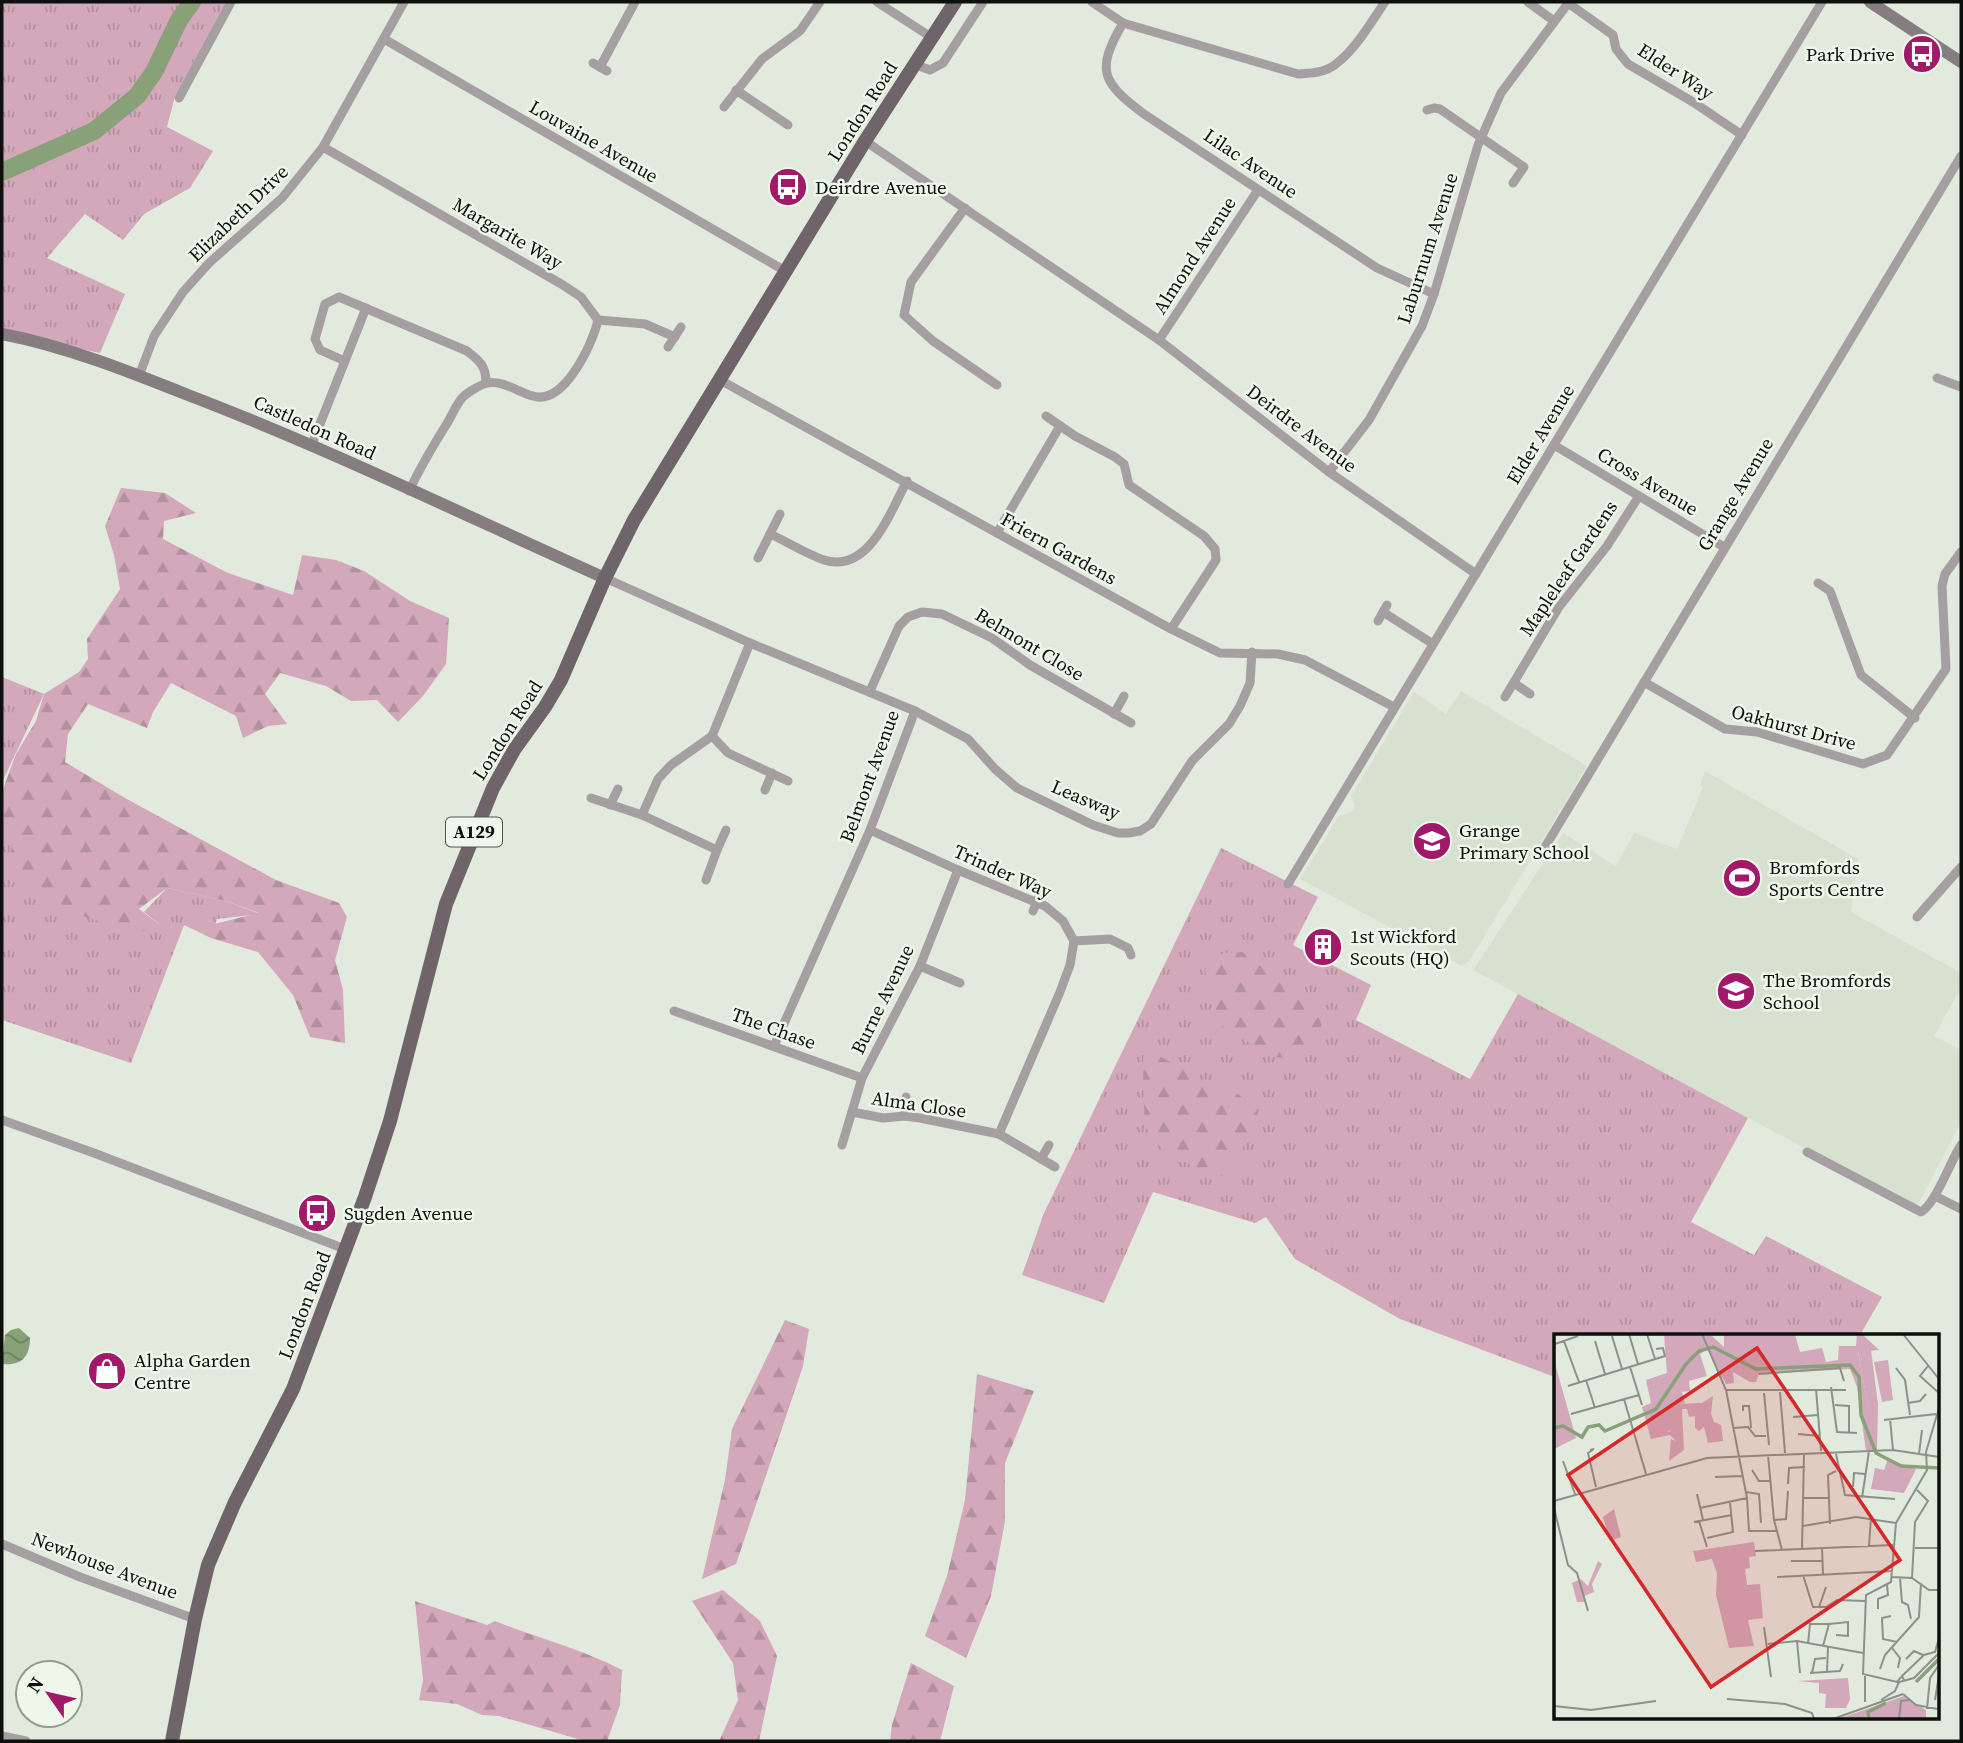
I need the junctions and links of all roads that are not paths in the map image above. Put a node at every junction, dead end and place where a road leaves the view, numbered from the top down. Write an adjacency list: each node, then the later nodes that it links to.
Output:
1 (230, 2): 22 (street)
2 (404, 2): 17 (street, Elizabeth Drive)
3 (635, 2): 20 (street)
4 (820, 2): 21 (street)
5 (877, 2): 16 (street)
6 (955, 2): 16 (main road, London Road / A129)
7 (983, 2): 19 (street)
8 (1092, 2): 15 (street)
9 (1385, 2): 15 (street)
10 (1528, 2): 14 (street)
11 (1568, 2): 14 (street, Laburnum Avenue); 26 (street, Elder Way)
12 (1822, 2): 26 (street, Elder Avenue)
13 (1870, 2): 18 (street)
14 (1554, 21): 27 (street, Laburnum Avenue)
15 (1122, 23): 32 (street, Lilac Avenue)
16 (931, 37): 19 (main road, London Road / A129)
17 (384, 39): 29 (street, Elizabeth Drive); 34 (street, Louvaine Avenue)
18 (1961, 62)
19 (914, 65): 28 (main road, London Road / A129)
20 (600, 67)
21 (736, 90): 23 (street); 25 (street)
22 (178, 98)
23 (724, 107)
24 (1427, 110): 27 (street)
25 (788, 125)
26 (1742, 135): 53 (street, Elder Avenue)
27 (1482, 136): 31 (street); 35 (street, Laburnum Avenue)
28 (864, 141): 33 (street, Deirdre Avenue); 34 (main road, London Road / A129)
29 (323, 147): 37 (street, Margarite Way); 44 (street, Elizabeth Drive)
30 (1961, 156): 61 (street, Grange Avenue)
31 (1513, 183)
32 (1258, 190): 35 (street, Lilac Avenue); 41 (street, Almond Avenue)
33 (965, 208): 41 (street, Deirdre Avenue); 48 (street)
34 (786, 272): 46 (main road, London Road / A129)
35 (1434, 294): 54 (street, Laburnum Avenue)
36 (366, 308): 43 (street); 43 (street); 47 (street)
37 (598, 320): 40 (street); 47 (street)
38 (681, 327): 40 (street)
39 (2, 334): 44 (street, Castledon Road)
40 (675, 337): 42 (street)
41 (1159, 340): 54 (street, Deirdre Avenue)
42 (668, 347)
43 (345, 361): 52 (street)
44 (139, 376): 52 (street, Castledon Road)
45 (1937, 378): 49 (street)
46 (720, 380): 55 (street, Friern Gardens); 65 (main road, London Road / A129)
47 (486, 383): 56 (street)
48 (997, 385)
49 (1961, 387)
50 (1046, 416): 51 (street)
51 (1060, 426): 59 (street); 68 (street)
52 (312, 444): 56 (street, Castledon Road)
53 (1554, 445): 57 (street, Cross Avenue); 64 (street, Elder Avenue)
54 (1329, 472): 64 (street, Deirdre Avenue)
55 (907, 481): 59 (street, Friern Gardens); 60 (street)
56 (410, 491): 65 (street, Castledon Road)
57 (1639, 496): 61 (street, Cross Avenue); 73 (street, Mapleleaf Gardens)
58 (780, 514): 60 (street)
59 (997, 533): 68 (street, Friern Gardens)
60 (770, 534): 63 (street)
61 (1724, 547): 72 (street, Grange Avenue)
62 (1961, 552): 81 (street, Oakhurst Drive)
63 (758, 558)
64 (1476, 574): 70 (street, Elder Avenue)
65 (604, 578): 69 (street, Belmont Avenue); 120 (main road, London Road / A129)
66 (1818, 583): 81 (street)
67 (1382, 613): 70 (street)
68 (1171, 629): 71 (street, Friern Gardens)
69 (751, 643): 74 (street, Belmont Avenue); 83 (street)
70 (1433, 644): 78 (street, Elder Avenue)
71 (1252, 652): 78 (street, Friern Gardens); 79 (street, Leasway)
72 (1644, 682): 81 (street, Oakhurst Drive); 94 (street, Grange Avenue)
73 (1514, 683): 75 (street); 77 (street, Mapleleaf Gardens)
74 (870, 691): 79 (street, Belmont Avenue); 80 (street, Belmont Close)
75 (1530, 694)
76 (1124, 696): 80 (street)
77 (1505, 697)
78 (1394, 707): 98 (street, Elder Avenue)
79 (915, 711): 92 (street, Belmont Avenue)
80 (1114, 714): 82 (street, Belmont Close)
81 (1915, 718)
82 (1130, 723)
83 (712, 736): 84 (street); 90 (street)
84 (772, 773): 85 (street); 87 (street)
85 (788, 781)
86 (618, 789): 89 (street)
87 (765, 790)
88 (591, 798): 89 (street)
89 (611, 805): 90 (street)
90 (642, 815): 93 (street)
91 (726, 830): 93 (street)
92 (870, 830): 96 (street, Trinder Way); 105 (street, Belmont Avenue)
93 (717, 850): 97 (street)
94 (1542, 852)
95 (1961, 867): 99 (street)
96 (958, 870): 100 (street, Trinder Way); 102 (street, Burne Avenue)
97 (706, 880)
98 (1288, 884)
99 (1917, 917)
100 (1074, 941): 101 (street); 111 (street)
101 (1131, 956)
102 (920, 966): 103 (street); 106 (street, Burne Avenue)
103 (960, 983)
104 (674, 1010): 105 (street, The Chase)
105 (774, 1046): 106 (street, The Chase)
106 (862, 1078): 108 (street, Burne Avenue)
107 (906, 1097): 109 (street)
108 (852, 1112): 109 (street, Alma Close); 112 (street, Burne Avenue)
109 (905, 1116): 111 (street, Alma Close)
110 (2, 1120): 120 (street)
111 (999, 1134): 116 (street, Alma Close)
112 (842, 1145)
113 (1049, 1145): 116 (street)
114 (1961, 1145): 118 (street)
115 (1807, 1152): 118 (street)
116 (1041, 1159): 117 (street, Alma Close)
117 (1055, 1167)
118 (1935, 1196): 119 (street)
119 (1961, 1209)
120 (345, 1249): 122 (main road, London Road / A129)
121 (2, 1544): 122 (street, Newhouse Avenue)
122 (195, 1619): 125 (main road, London Road / A129)
123 (2, 1736): 124 (street)
124 (26, 1741)
125 (172, 1741)

